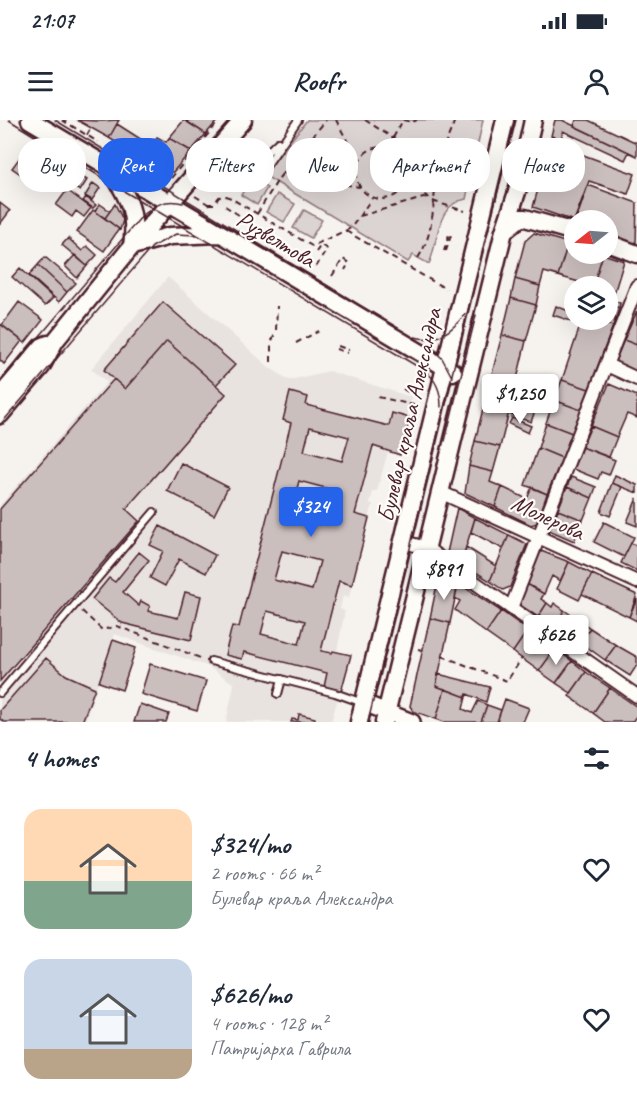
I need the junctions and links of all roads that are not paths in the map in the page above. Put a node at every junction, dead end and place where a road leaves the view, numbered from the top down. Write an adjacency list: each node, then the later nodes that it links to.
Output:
1 (30, 120): 9 (main road, Рузвелтова)
2 (243, 120): 12 (main road)
3 (298, 120): 6 (lane)
4 (506, 120): 22 (main road, Булевар краља Александра)
5 (533, 120): 14 (main road, Булевар краља Александра)
6 (285, 136): 7 (lane); 8 (lane)
7 (274, 146)
8 (274, 154)
9 (98, 162)
10 (124, 192): 16 (main road)
11 (149, 192): 12 (main road, Рузвелтова)
12 (168, 203): 15 (main road, Рузвелтова); 16 (main road)
13 (564, 229): 14 (main road)
14 (504, 231): 25 (main road, Булевар краља Александра)
15 (219, 234): 16 (main road); 22 (main road, Рузвелтова)
16 (132, 246): 20 (main road)
17 (618, 247): 18 (main road)
18 (637, 254)
19 (637, 286): 21 (street)
20 (55, 341): 23 (main road); 27 (main road)
21 (607, 365): 24 (street); 30 (street)
22 (445, 367): 25 (main road, Рузвелтова); 31 (main road, Булевар краља Александра)
23 (6, 379): 26 (main road)
24 (637, 379)
25 (467, 380): 28 (main road, Булевар краља Александра)
26 (0, 396)
27 (0, 415)
28 (440, 492): 30 (street, Молерова); 32 (main road, Булевар краља Александра)
29 (154, 512): 37 (lane)
30 (540, 536): 33 (street, Молерова); 34 (street)
31 (404, 542): 32 (street); 40 (main road, Булевар краља Александра)
32 (426, 549): 34 (street); 41 (main road, Булевар краља Александра)
33 (637, 582)
34 (511, 608): 39 (street)
35 (212, 661): 36 (lane)
36 (282, 680): 38 (lane); 40 (lane)
37 (0, 693)
38 (278, 694)
39 (637, 696)
40 (364, 703): 41 (street); 42 (main road, Булевар краља Александра)
41 (385, 717): 43 (street)
42 (359, 722)
43 (412, 722)

